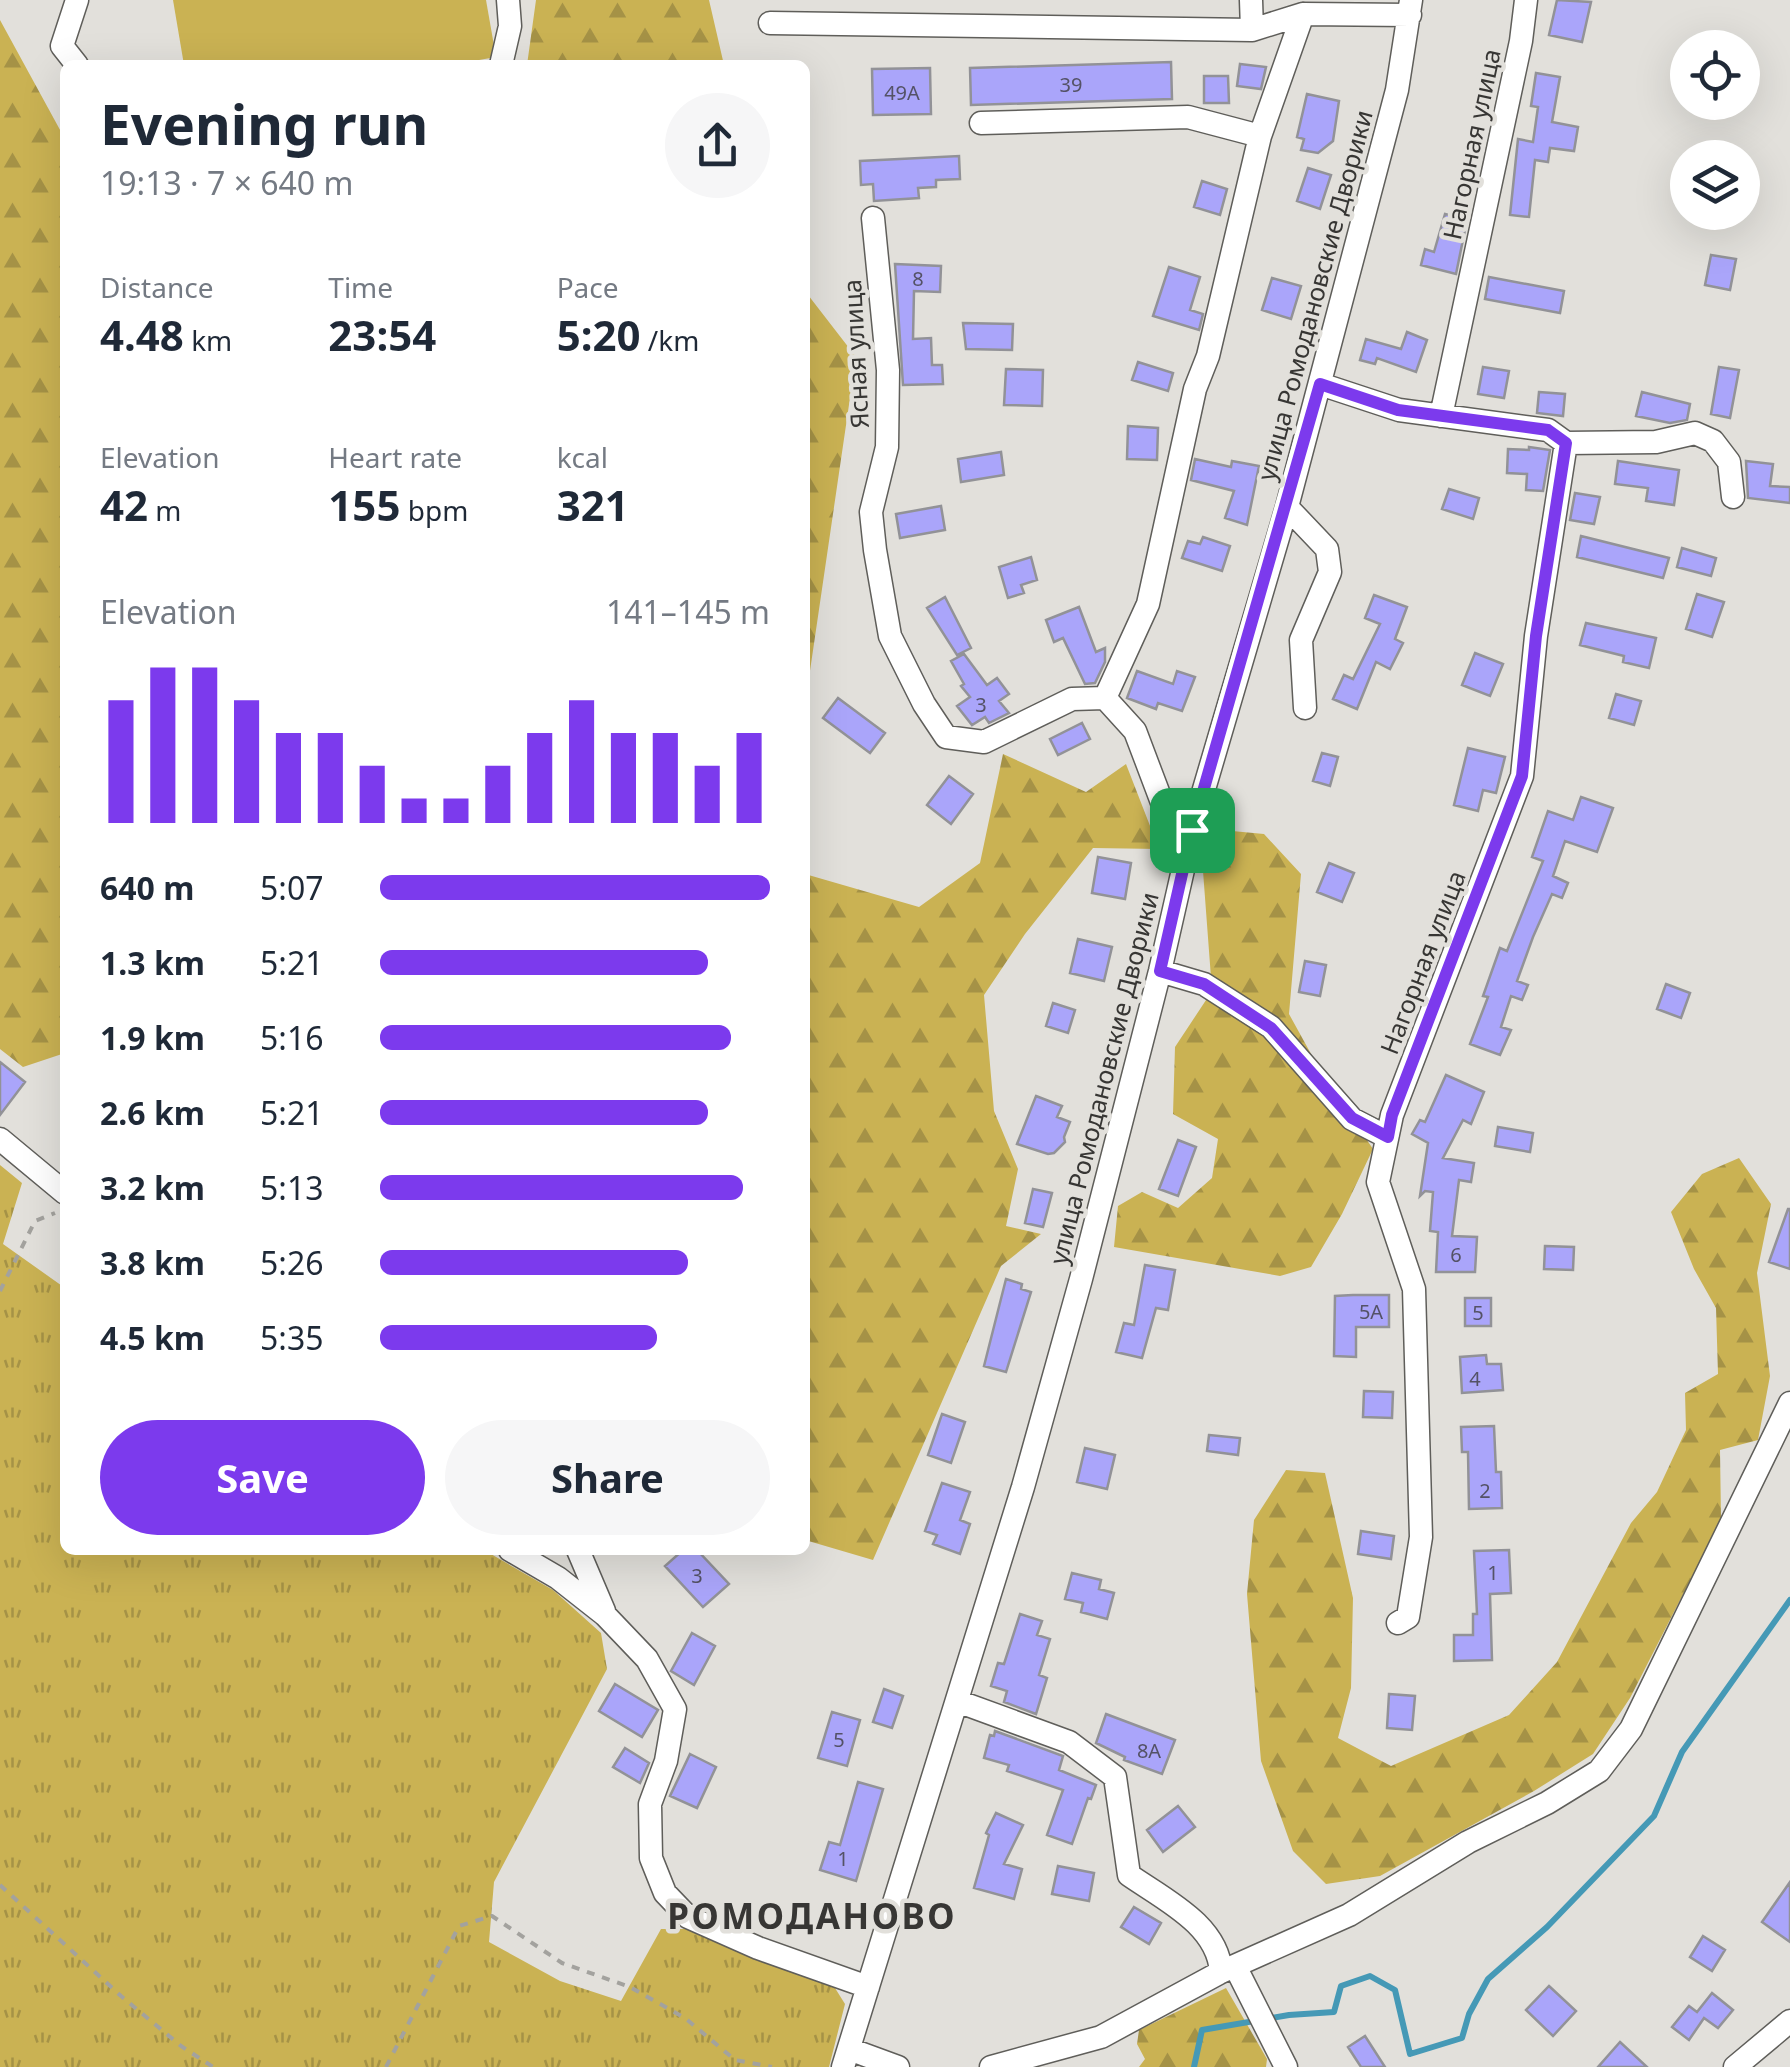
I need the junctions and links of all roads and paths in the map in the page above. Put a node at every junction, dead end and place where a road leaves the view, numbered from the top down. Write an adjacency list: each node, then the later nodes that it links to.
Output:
1 (77, 0): 9 (street)
2 (508, 0): 10 (street)
3 (1251, 0): 8 (street)
4 (1526, 0): 15 (street, Нагорная улица)
5 (1410, 7): 6 (street); 14 (street, улица Ромодановские Дворики)
6 (1304, 14): 8 (street); 12 (street)
7 (770, 23): 8 (street)
8 (1252, 30)
9 (73, 60)
10 (502, 60)
11 (981, 123): 12 (street)
12 (1260, 136): 19 (street)
13 (873, 218): 19 (street, Ясная улица)
14 (1320, 384): 15 (street); 18 (street, улица Ромодановские Дворики)
15 (1440, 416): 16 (street)
16 (1566, 443): 17 (street); 23 (street, Нагорная улица)
17 (1734, 497)
18 (1287, 507): 20 (street); 21 (street, улица Ромодановские Дворики)
19 (1104, 698): 21 (street)
20 (1305, 708)
21 (1192, 830): 22 (street, улица Ромодановские Дворики)
22 (1160, 971): 23 (street); 33 (street, улица Ромодановские Дворики)
23 (1388, 1137): 32 (street, Нагорная улица)
24 (0, 1139): 25 (street)
25 (60, 1189)
26 (60, 1211): 27 (path)
27 (0, 1291)
28 (1790, 1403): 35 (street)
29 (519, 1555): 31 (street)
30 (580, 1555): 31 (street)
31 (605, 1615): 36 (street)
32 (1398, 1623)
33 (957, 1701): 35 (street); 36 (street, улица Ромодановские Дворики)
34 (0, 1884): 39 (path)
35 (1228, 1969): 43 (street); 44 (street)
36 (868, 1988): 38 (street, улица Ромодановские Дворики)
37 (1790, 2021): 45 (street)
38 (846, 2058): 42 (street)
39 (213, 2067)
40 (386, 2067): 41 (path)
41 (772, 2067)
42 (898, 2067)
43 (992, 2067)
44 (1286, 2067)
45 (1735, 2067)

